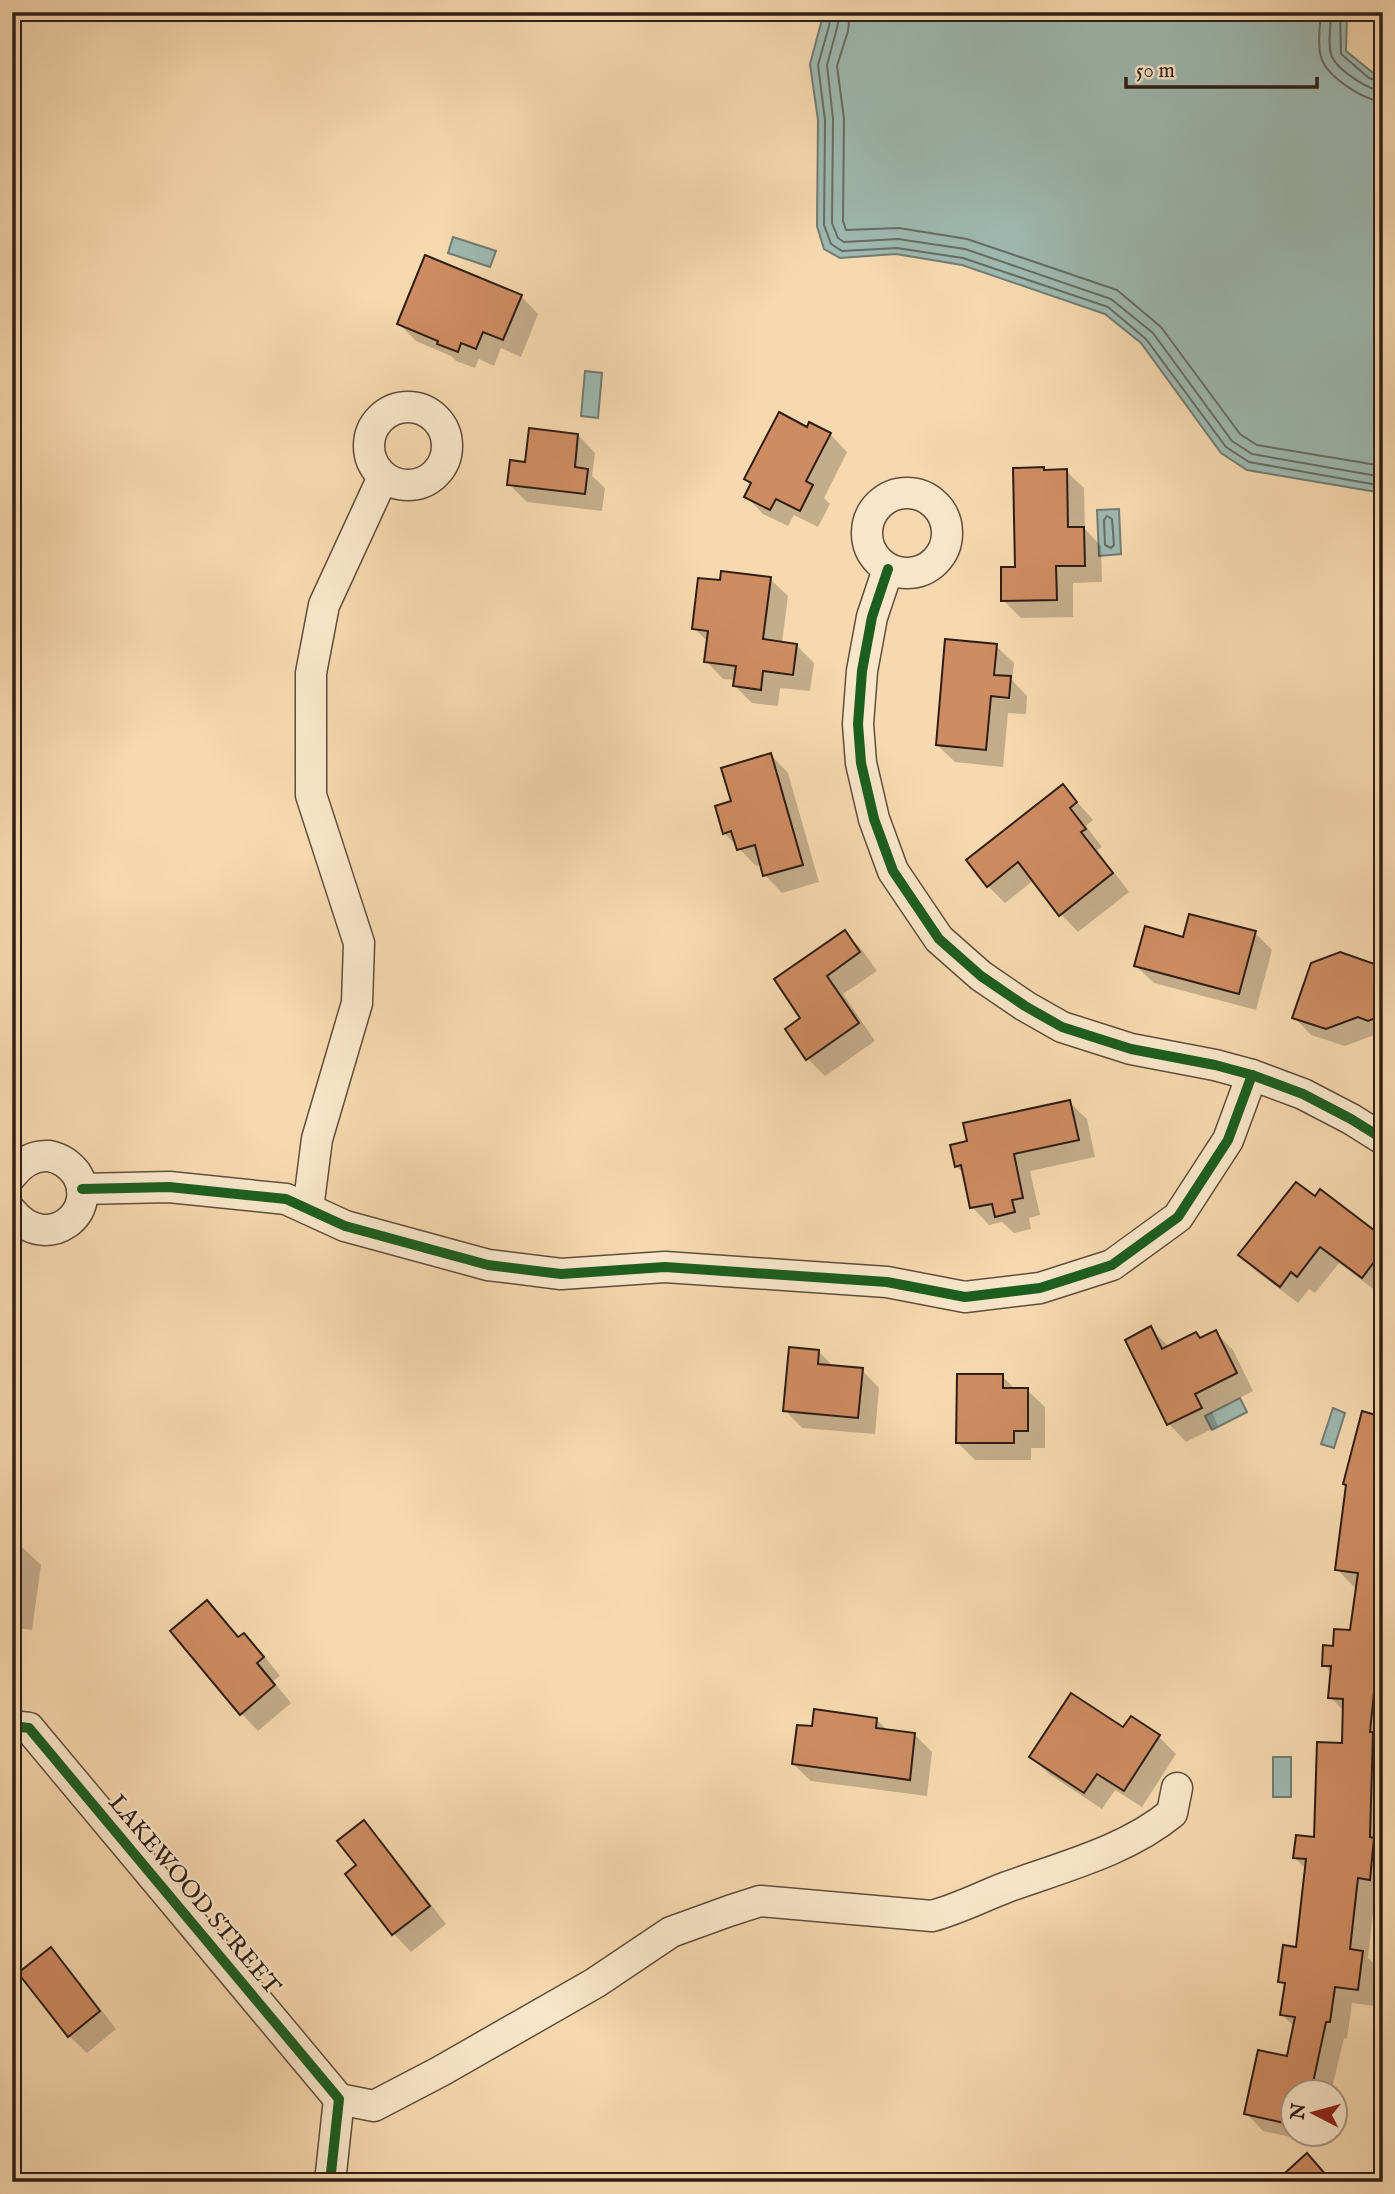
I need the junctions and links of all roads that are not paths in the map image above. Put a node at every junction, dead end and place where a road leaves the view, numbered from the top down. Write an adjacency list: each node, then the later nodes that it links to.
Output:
1 (383, 477): 7 (street)
2 (888, 569): 3 (street)
3 (1252, 1075): 4 (street); 7 (street)
4 (1383, 1139)
5 (12, 1175): 6 (street)
6 (82, 1189): 7 (street); 8 (street)
7 (308, 1209)
8 (12, 1212)
9 (12, 1726): 11 (street, LAKEWOOD STREET)
10 (1177, 1787): 11 (street)
11 (339, 2099): 12 (street)
12 (330, 2182)

